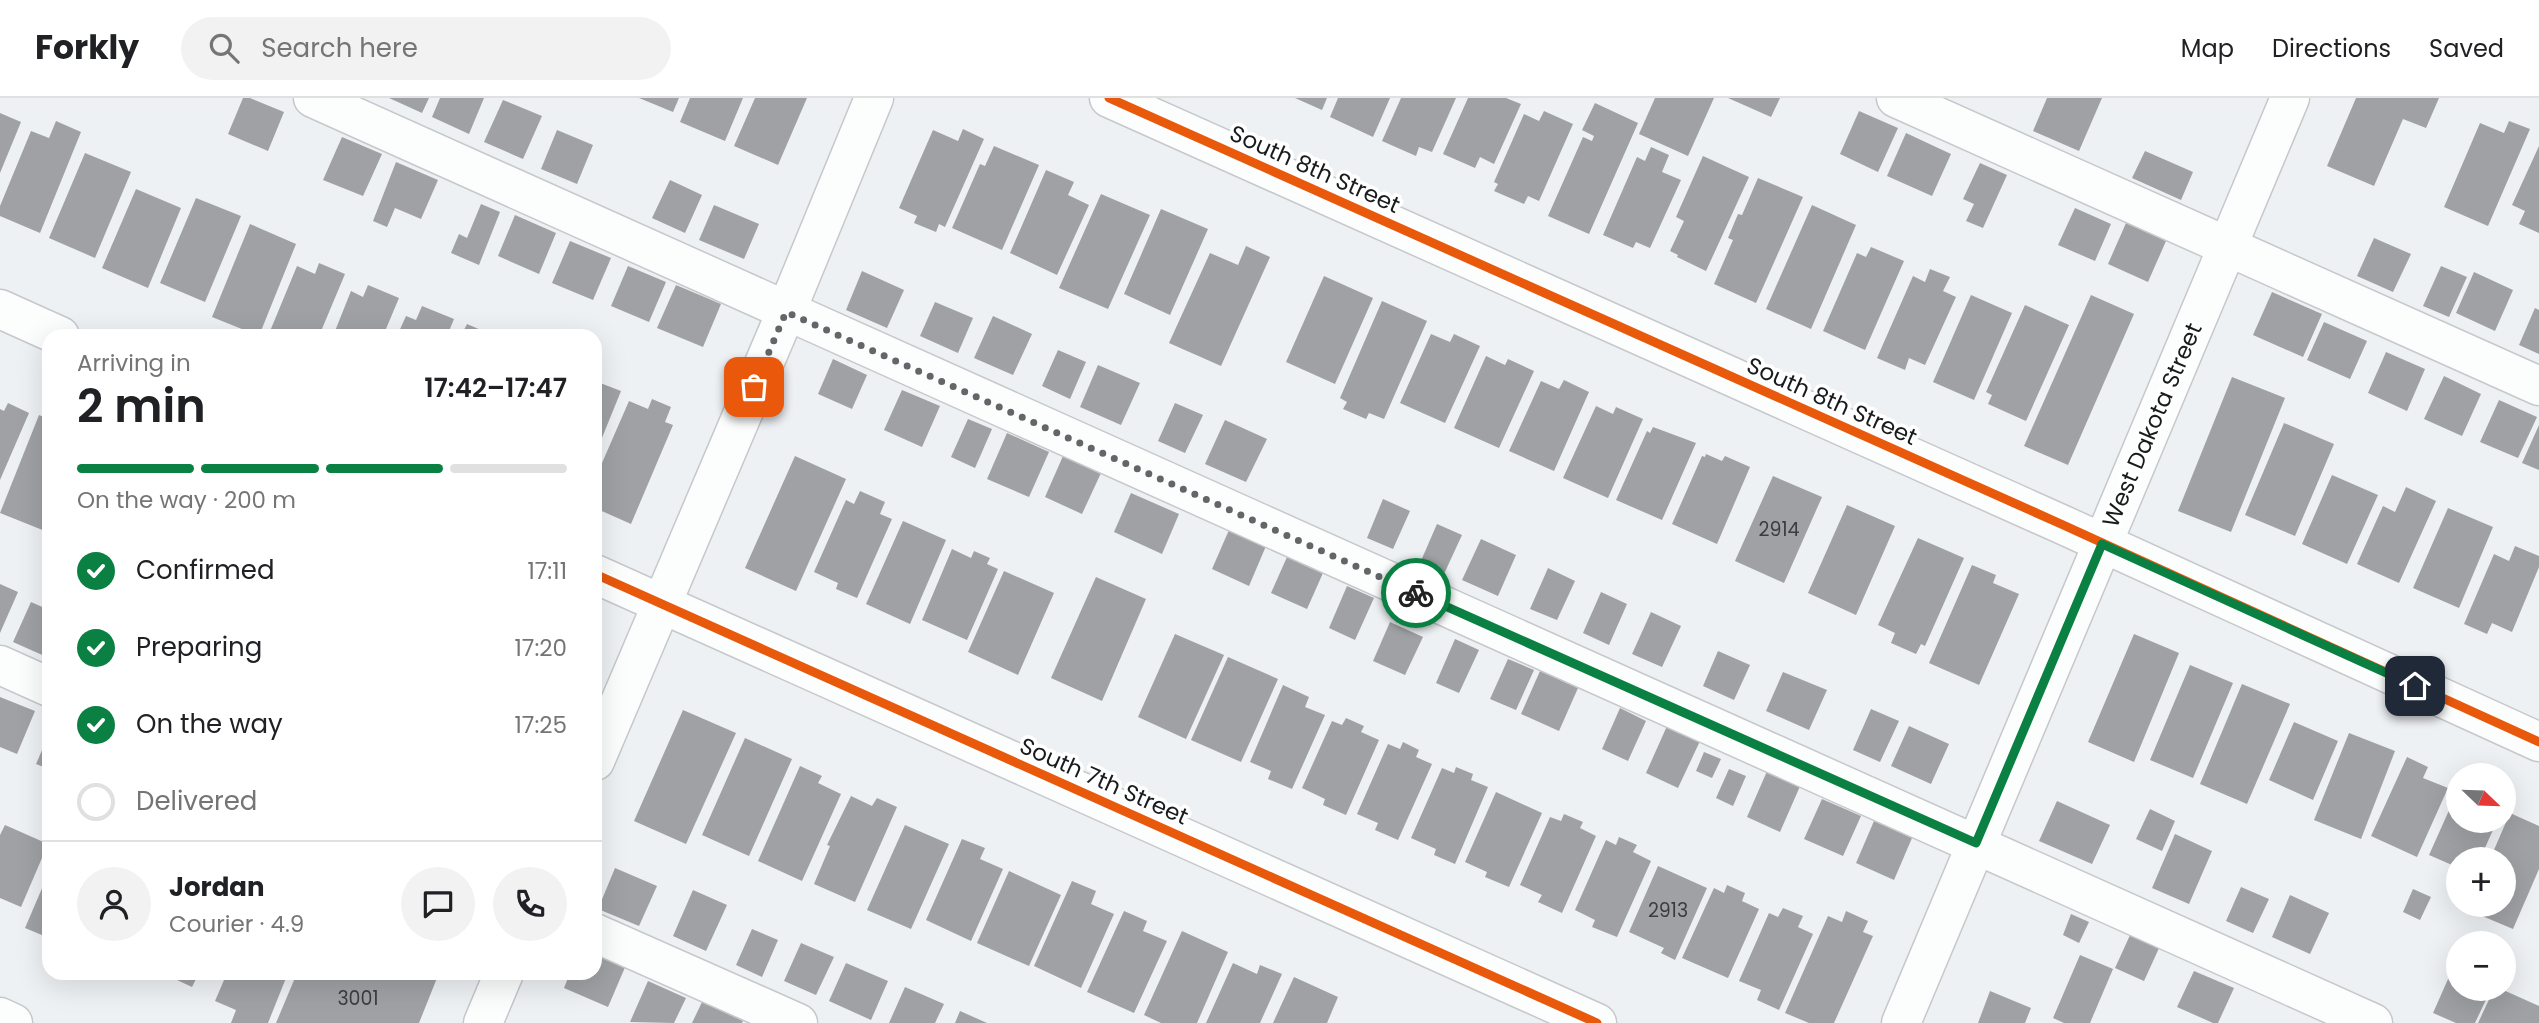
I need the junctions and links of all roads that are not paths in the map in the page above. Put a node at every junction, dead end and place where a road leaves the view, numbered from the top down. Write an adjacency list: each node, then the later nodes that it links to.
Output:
1 (313, 98): 8 (street)
2 (874, 98): 8 (street)
3 (1109, 98): 11 (street, South 8th Street)
4 (1896, 98): 6 (street)
5 (2290, 98): 6 (street, West Dakota Street)
6 (2227, 245): 10 (street); 11 (street, West Dakota Street)
7 (0, 309): 9 (street)
8 (786, 312): 13 (street); 18 (street)
9 (44, 329)
10 (2539, 386)
11 (2102, 544): 16 (street, South 8th Street); 18 (street, West Dakota Street)
12 (602, 576): 13 (street, South 7th Street)
13 (663, 603): 17 (street); 25 (street, South 7th Street)
14 (0, 665): 15 (street)
15 (42, 684)
16 (2539, 742)
17 (602, 745)
18 (1976, 843): 26 (street, West Dakota Street); 27 (street)
19 (602, 936): 24 (street)
20 (501, 980): 23 (street)
21 (0, 1017): 22 (street)
22 (13, 1023)
23 (483, 1023)
24 (798, 1023)
25 (1597, 1023)
26 (1901, 1023)
27 (2373, 1023)

